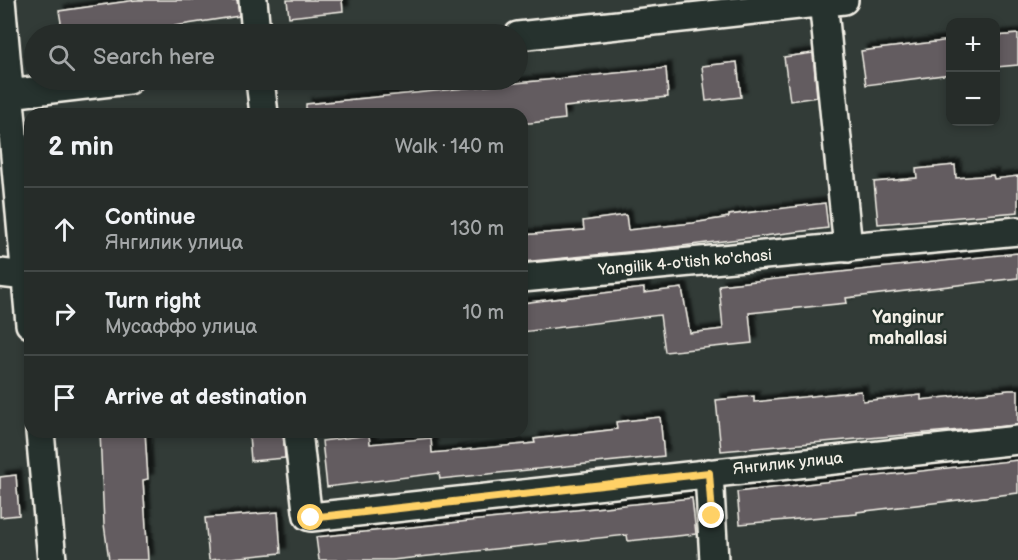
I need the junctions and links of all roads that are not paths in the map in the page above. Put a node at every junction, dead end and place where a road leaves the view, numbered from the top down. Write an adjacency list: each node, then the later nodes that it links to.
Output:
1 (1, 0): 8 (street)
2 (253, 0): 4 (street)
3 (830, 1): 5 (street); 13 (street)
4 (255, 24)
5 (528, 35)
6 (40, 90): 8 (street)
7 (261, 90): 9 (street)
8 (5, 94): 10 (street)
9 (263, 108)
10 (8, 174): 11 (street)
11 (10, 220): 14 (street)
12 (1018, 231): 13 (street, Yangilik 4-o'tish ko'chasi)
13 (848, 248): 15 (street, Yangilik 4-o'tish ko'chasi)
14 (13, 275): 16 (street)
15 (528, 277)
16 (24, 307)
17 (41, 438): 21 (street)
18 (299, 438): 20 (street, Янгилик улица)
19 (1018, 440): 20 (street, Янгилик улица)
20 (709, 473): 22 (street)
21 (52, 560)
22 (714, 560)

